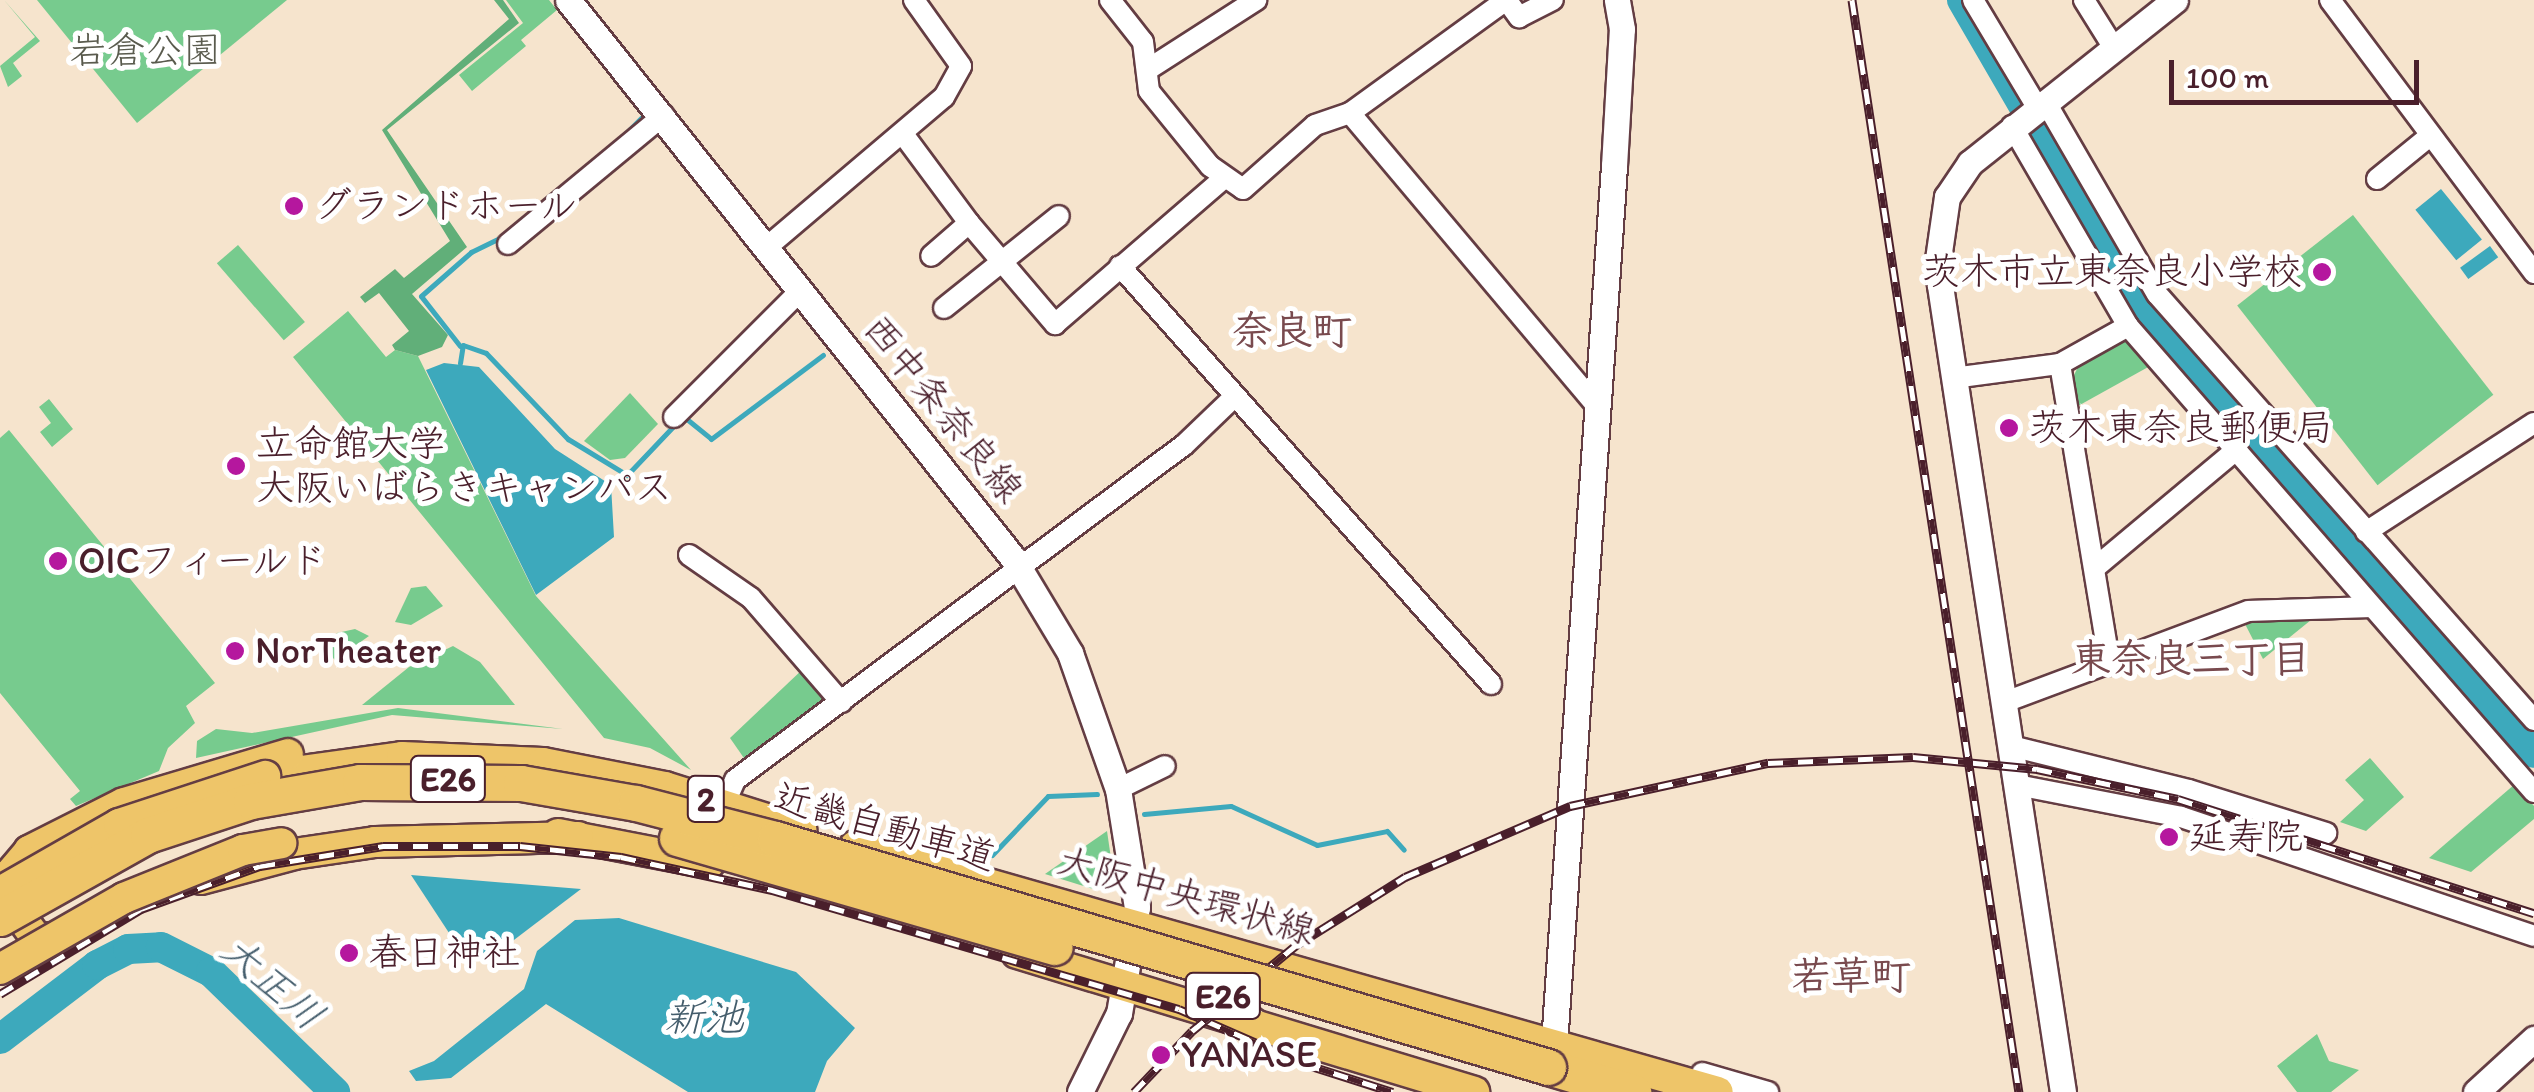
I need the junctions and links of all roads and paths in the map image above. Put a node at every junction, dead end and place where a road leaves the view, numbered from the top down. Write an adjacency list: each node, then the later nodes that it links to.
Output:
1 (568, 0): 16 (street, 西中条奈良線)
2 (914, 0): 18 (street)
3 (1110, 0): 13 (street)
4 (1256, 0): 13 (street)
5 (1553, 0): 11 (street)
6 (1617, 0): 36 (street)
7 (1973, 0): 14 (street)
8 (2084, 0): 12 (street)
9 (2175, 0): 12 (street)
10 (2330, 0): 19 (street)
11 (1507, 1): 15 (street)
12 (2114, 48): 14 (street)
13 (1147, 70): 20 (street)
14 (2041, 104): 17 (street); 40 (street)
15 (1350, 114): 20 (street); 36 (street)
16 (664, 115): 24 (street); 25 (street, 西中条奈良線)
17 (2014, 125): 32 (street); 34 (street)
18 (903, 134): 23 (street); 25 (street)
19 (2430, 136): 21 (street); 29 (street)
20 (1224, 178): 28 (street)
21 (2377, 179)
22 (1059, 216): 27 (street)
23 (969, 223): 26 (street); 27 (street)
24 (508, 244)
25 (767, 247): 30 (street, 西中条奈良線)
26 (931, 256)
27 (1002, 262): 28 (street); 31 (street)
28 (1120, 266): 35 (street)
29 (2534, 274)
30 (800, 291): 37 (street); 42 (street, 西中条奈良線)
31 (944, 308)
32 (2128, 326): 33 (street); 39 (street)
33 (2060, 364): 34 (street); 43 (street)
34 (1953, 378): 48 (street)
35 (1232, 399): 42 (street); 46 (street)
36 (1598, 408): 70 (street)
37 (674, 417)
38 (2534, 423): 40 (street)
39 (2237, 449): 43 (street); 44 (street)
40 (2366, 532): 49 (street)
41 (689, 556): 47 (street)
42 (1019, 566): 47 (street); 54 (street, 西中条奈良線)
43 (2096, 567): 45 (street)
44 (2370, 607): 45 (street); 56 (street)
45 (2110, 665): 48 (street)
46 (1491, 684)
47 (841, 702): 57 (street)
48 (2004, 702): 50 (street)
49 (2534, 720)
50 (2012, 746): 52 (street); 55 (street)
51 (1165, 766): 54 (street)
52 (2017, 785): 58 (street); 77 (street)
53 (665, 787): 57 (main road, 大阪中央環状線 / 2); 61 (main road, 大阪中央環状線 / 2, bridge); 61 (main road)
54 (1118, 789): 64 (street, 西中条奈良線)
55 (2189, 790): 58 (street); 59 (street)
56 (2534, 792)
57 (724, 805): 64 (main road, 大阪中央環状線 / 2)
58 (2181, 818): 63 (street)
59 (2326, 834)
60 (578, 836): 61 (main road); 66 (main road, 2, bridge); 67 (main road, 2)
61 (3, 878)
62 (0, 918): 74 (highway, 近畿自動車道 / E26, bridge)
63 (2534, 936)
64 (1133, 939): 67 (street, 西中条奈良線); 68 (street); 70 (main road, 大阪中央環状線 / 2)
65 (0, 945): 73 (highway, 近畿自動車道 / E26, bridge)
66 (0, 969)
67 (1125, 986): 68 (main road, 2); 71 (street, 西中条奈良線)
68 (1274, 1035): 72 (main road, 2)
69 (2534, 1039): 78 (street)
70 (1554, 1044): 75 (main road, 大阪中央環状線 / 2); 76 (street)
71 (1080, 1092)
72 (1474, 1092)
73 (1549, 1092)
74 (1634, 1092)
75 (1718, 1092)
76 (1768, 1092)
77 (2062, 1092)
78 (2476, 1092)

